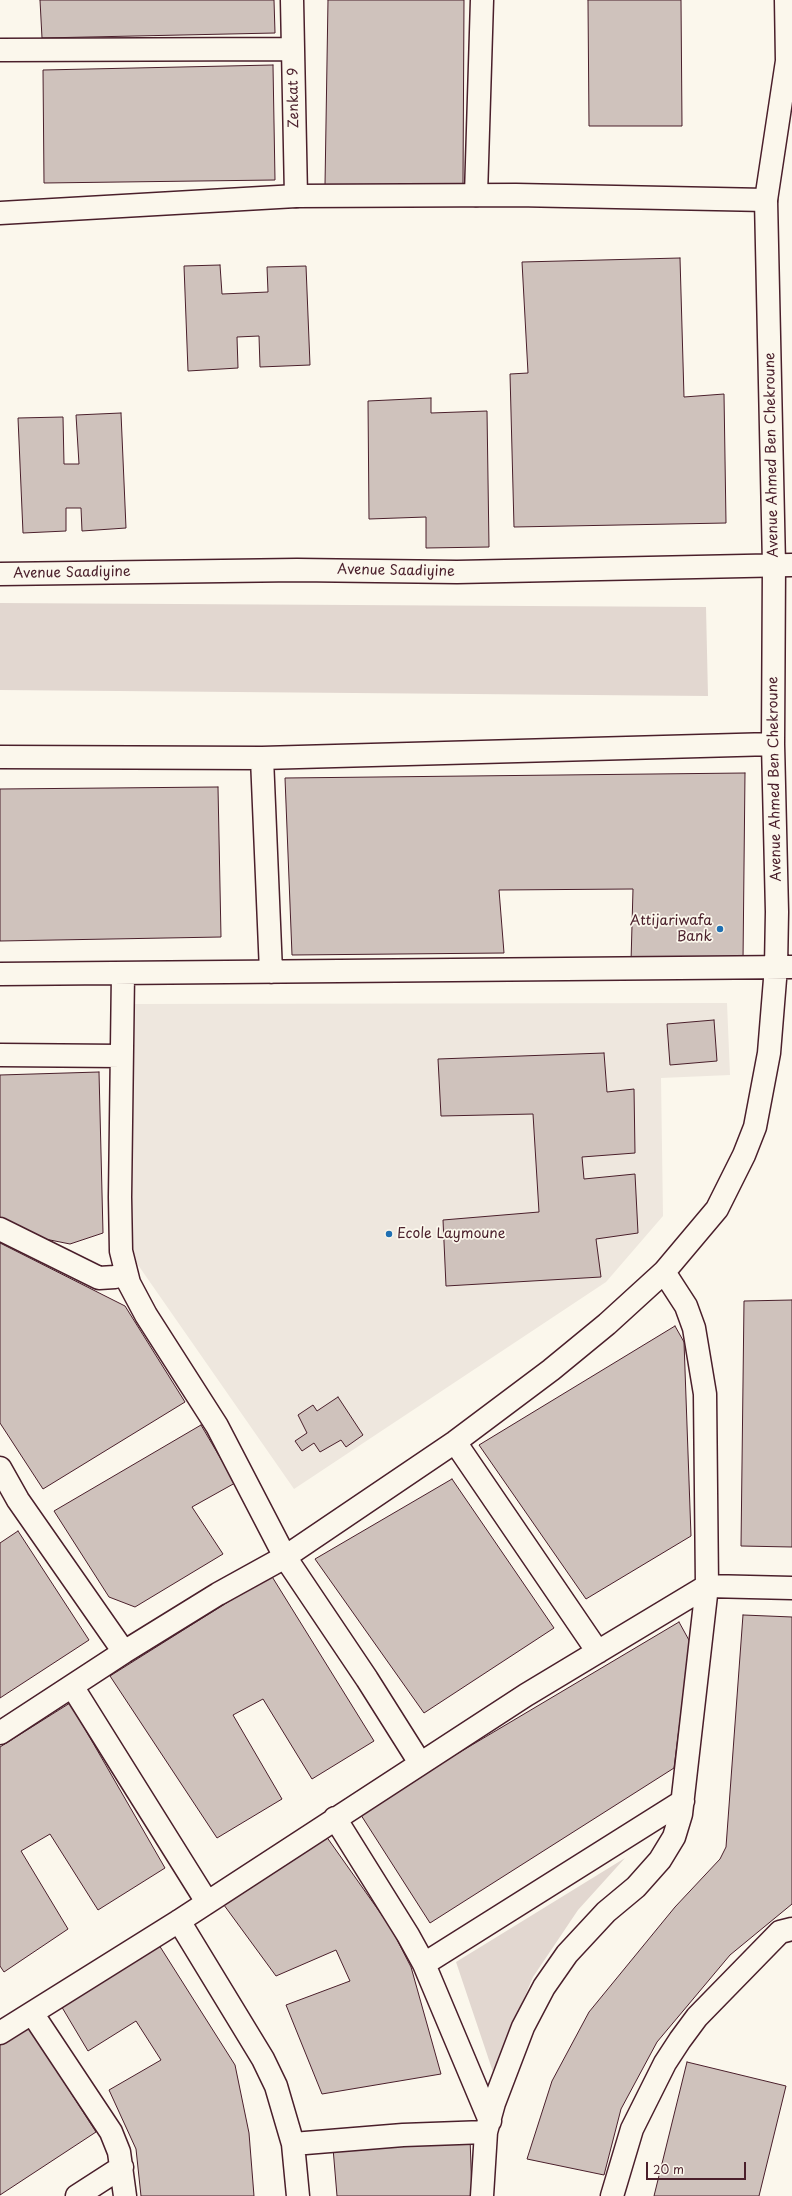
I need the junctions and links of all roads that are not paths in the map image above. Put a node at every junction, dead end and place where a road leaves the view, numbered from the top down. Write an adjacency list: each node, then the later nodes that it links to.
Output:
1 (292, 0): 4 (street, Zenkat 9)
2 (482, 0): 7 (street)
3 (786, 0): 8 (street, Avenue Ahmed Ben Chekroune)
4 (293, 49): 5 (street); 6 (street, Zenkat 9)
5 (0, 50)
6 (296, 196): 7 (street); 9 (street)
7 (476, 196): 8 (street)
8 (766, 200): 10 (street, Avenue Ahmed Ben Chekroune)
9 (0, 213)
10 (783, 565): 11 (street, Avenue Saadiyine); 12 (street, Avenue Ahmed Ben Chekroune)
11 (0, 574)
12 (773, 744): 14 (street); 15 (street, Avenue Ahmed Ben Chekroune)
13 (0, 757): 14 (street)
14 (262, 758): 16 (street)
15 (784, 967): 16 (street); 22 (street, Avenue Ahmed Ben Chekroune)
16 (271, 972): 17 (street)
17 (123, 973): 18 (street); 20 (street)
18 (0, 974)
19 (0, 1055): 20 (street)
20 (121, 1056): 23 (street)
21 (0, 1229): 23 (street)
22 (664, 1272): 24 (street, Avenue Ahmed Ben Chekroune); 27 (street)
23 (125, 1273): 26 (street)
24 (455, 1442): 26 (street, Avenue Ahmed Ben Chekroune); 30 (street)
25 (0, 1468): 29 (street)
26 (285, 1557): 29 (street, Avenue Ahmed Ben Chekroune); 33 (street)
27 (707, 1586): 28 (street); 30 (street); 34 (street)
28 (792, 1588)
29 (124, 1652): 31 (street, Avenue Ahmed Ben Chekroune)
30 (598, 1652): 33 (street)
31 (72, 1686): 32 (street, Avenue Ahmed Ben Chekroune); 36 (street)
32 (0, 1733)
33 (420, 1763): 35 (street)
34 (683, 1801): 39 (street); 42 (street)
35 (335, 1818): 36 (street); 39 (street)
36 (207, 1902): 37 (street)
37 (179, 1921): 40 (street); 43 (street)
38 (792, 1929): 49 (street)
39 (424, 1964): 42 (street)
40 (32, 2013): 41 (street); 44 (street)
41 (1, 2030)
42 (488, 2126): 43 (street); 48 (street)
43 (293, 2144): 47 (street)
44 (122, 2167): 45 (street); 46 (street)
45 (78, 2196)
46 (125, 2196)
47 (298, 2196)
48 (482, 2196)
49 (612, 2196)

